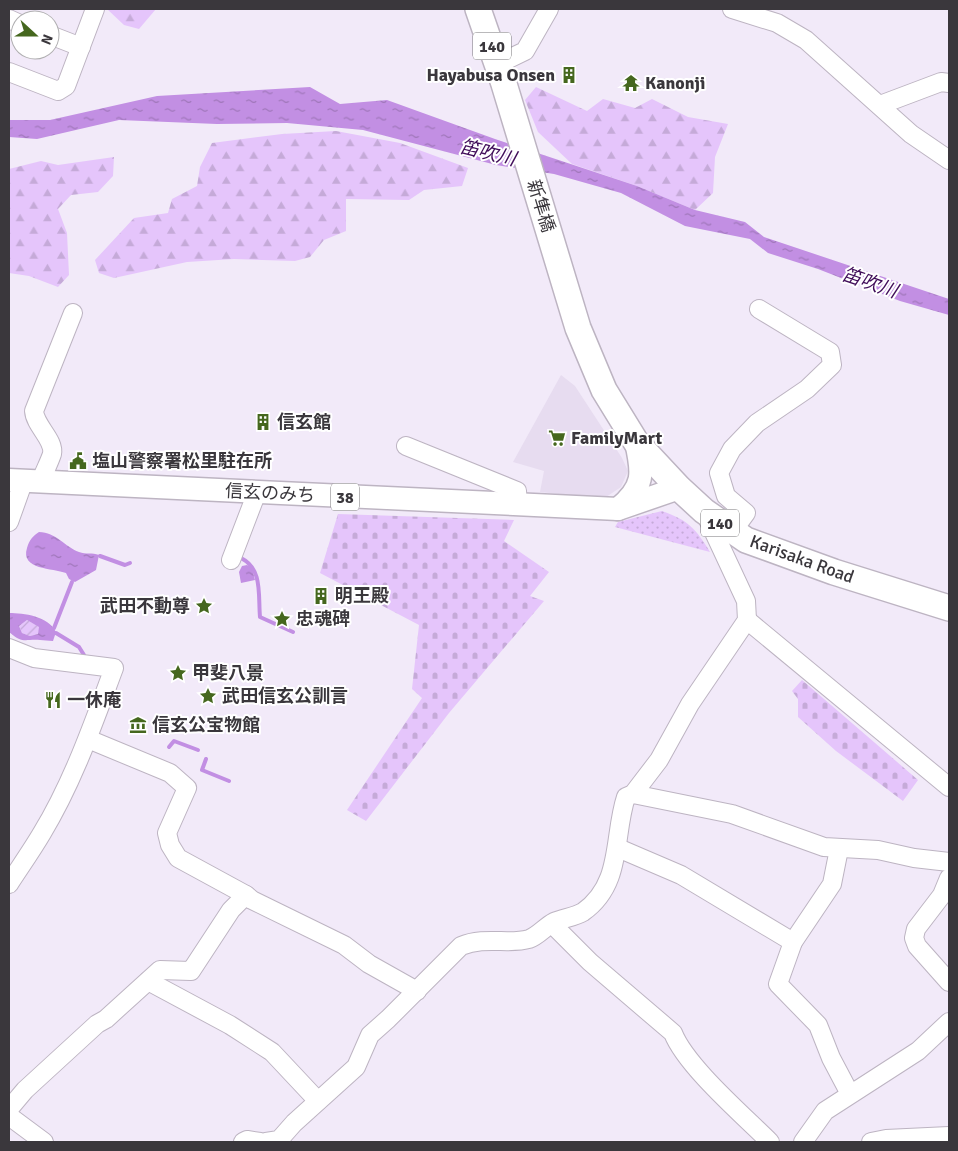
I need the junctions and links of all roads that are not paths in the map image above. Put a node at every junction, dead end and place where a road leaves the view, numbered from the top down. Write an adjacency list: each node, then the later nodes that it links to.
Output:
1 (95, 9): 6 (street)
2 (478, 9): 8 (highway, 140)
3 (549, 9): 8 (street)
4 (732, 9): 10 (street)
5 (60, 39): 6 (street)
6 (81, 47): 7 (street)
7 (9, 72)
8 (501, 74): 14 (highway, 新隼橋 / 140)
9 (949, 83): 10 (street)
10 (880, 105): 11 (street)
11 (949, 160)
12 (759, 309): 24 (street)
13 (73, 313): 17 (street)
14 (578, 328): 15 (highway, Karisaka Road / 140)
15 (636, 442): 18 (highway, Karisaka Road / 140); 21 (main road)
16 (406, 446): 20 (street)
17 (24, 480): 19 (main road, 信玄のみち / 38); 23 (street)
18 (678, 488): 21 (main road, 信玄のみち / 38); 22 (highway, Karisaka Road / 140)
19 (257, 492): 20 (main road, 信玄のみち / 38); 25 (street)
20 (518, 504): 21 (main road, 信玄のみち / 38)
21 (618, 509)
22 (704, 511): 24 (highway, Karisaka Road / 140); 27 (street)
23 (9, 522)
24 (732, 532): 26 (highway, Karisaka Road / 140)
25 (231, 560)
26 (949, 608)
27 (747, 620): 30 (street); 31 (street)
28 (9, 648): 29 (street)
29 (88, 740): 36 (street); 37 (street)
30 (949, 787)
31 (633, 794): 32 (street); 33 (street)
32 (618, 848): 38 (street); 39 (street)
33 (839, 849): 34 (street); 39 (street)
34 (949, 862)
35 (949, 878): 41 (street)
36 (9, 884)
37 (246, 895): 40 (street); 42 (street)
38 (552, 924): 42 (street); 53 (street)
39 (792, 942): 44 (street)
40 (148, 981): 45 (street); 46 (street)
41 (949, 982)
42 (417, 991): 45 (street)
43 (949, 1022): 44 (street)
44 (850, 1094): 54 (street)
45 (318, 1101): 52 (street)
46 (9, 1108)
47 (9, 1116): 49 (street)
48 (949, 1136): 55 (street)
49 (44, 1142)
50 (243, 1142): 51 (street)
51 (260, 1142)
52 (266, 1142)
53 (770, 1142)
54 (803, 1142)
55 (871, 1142)

